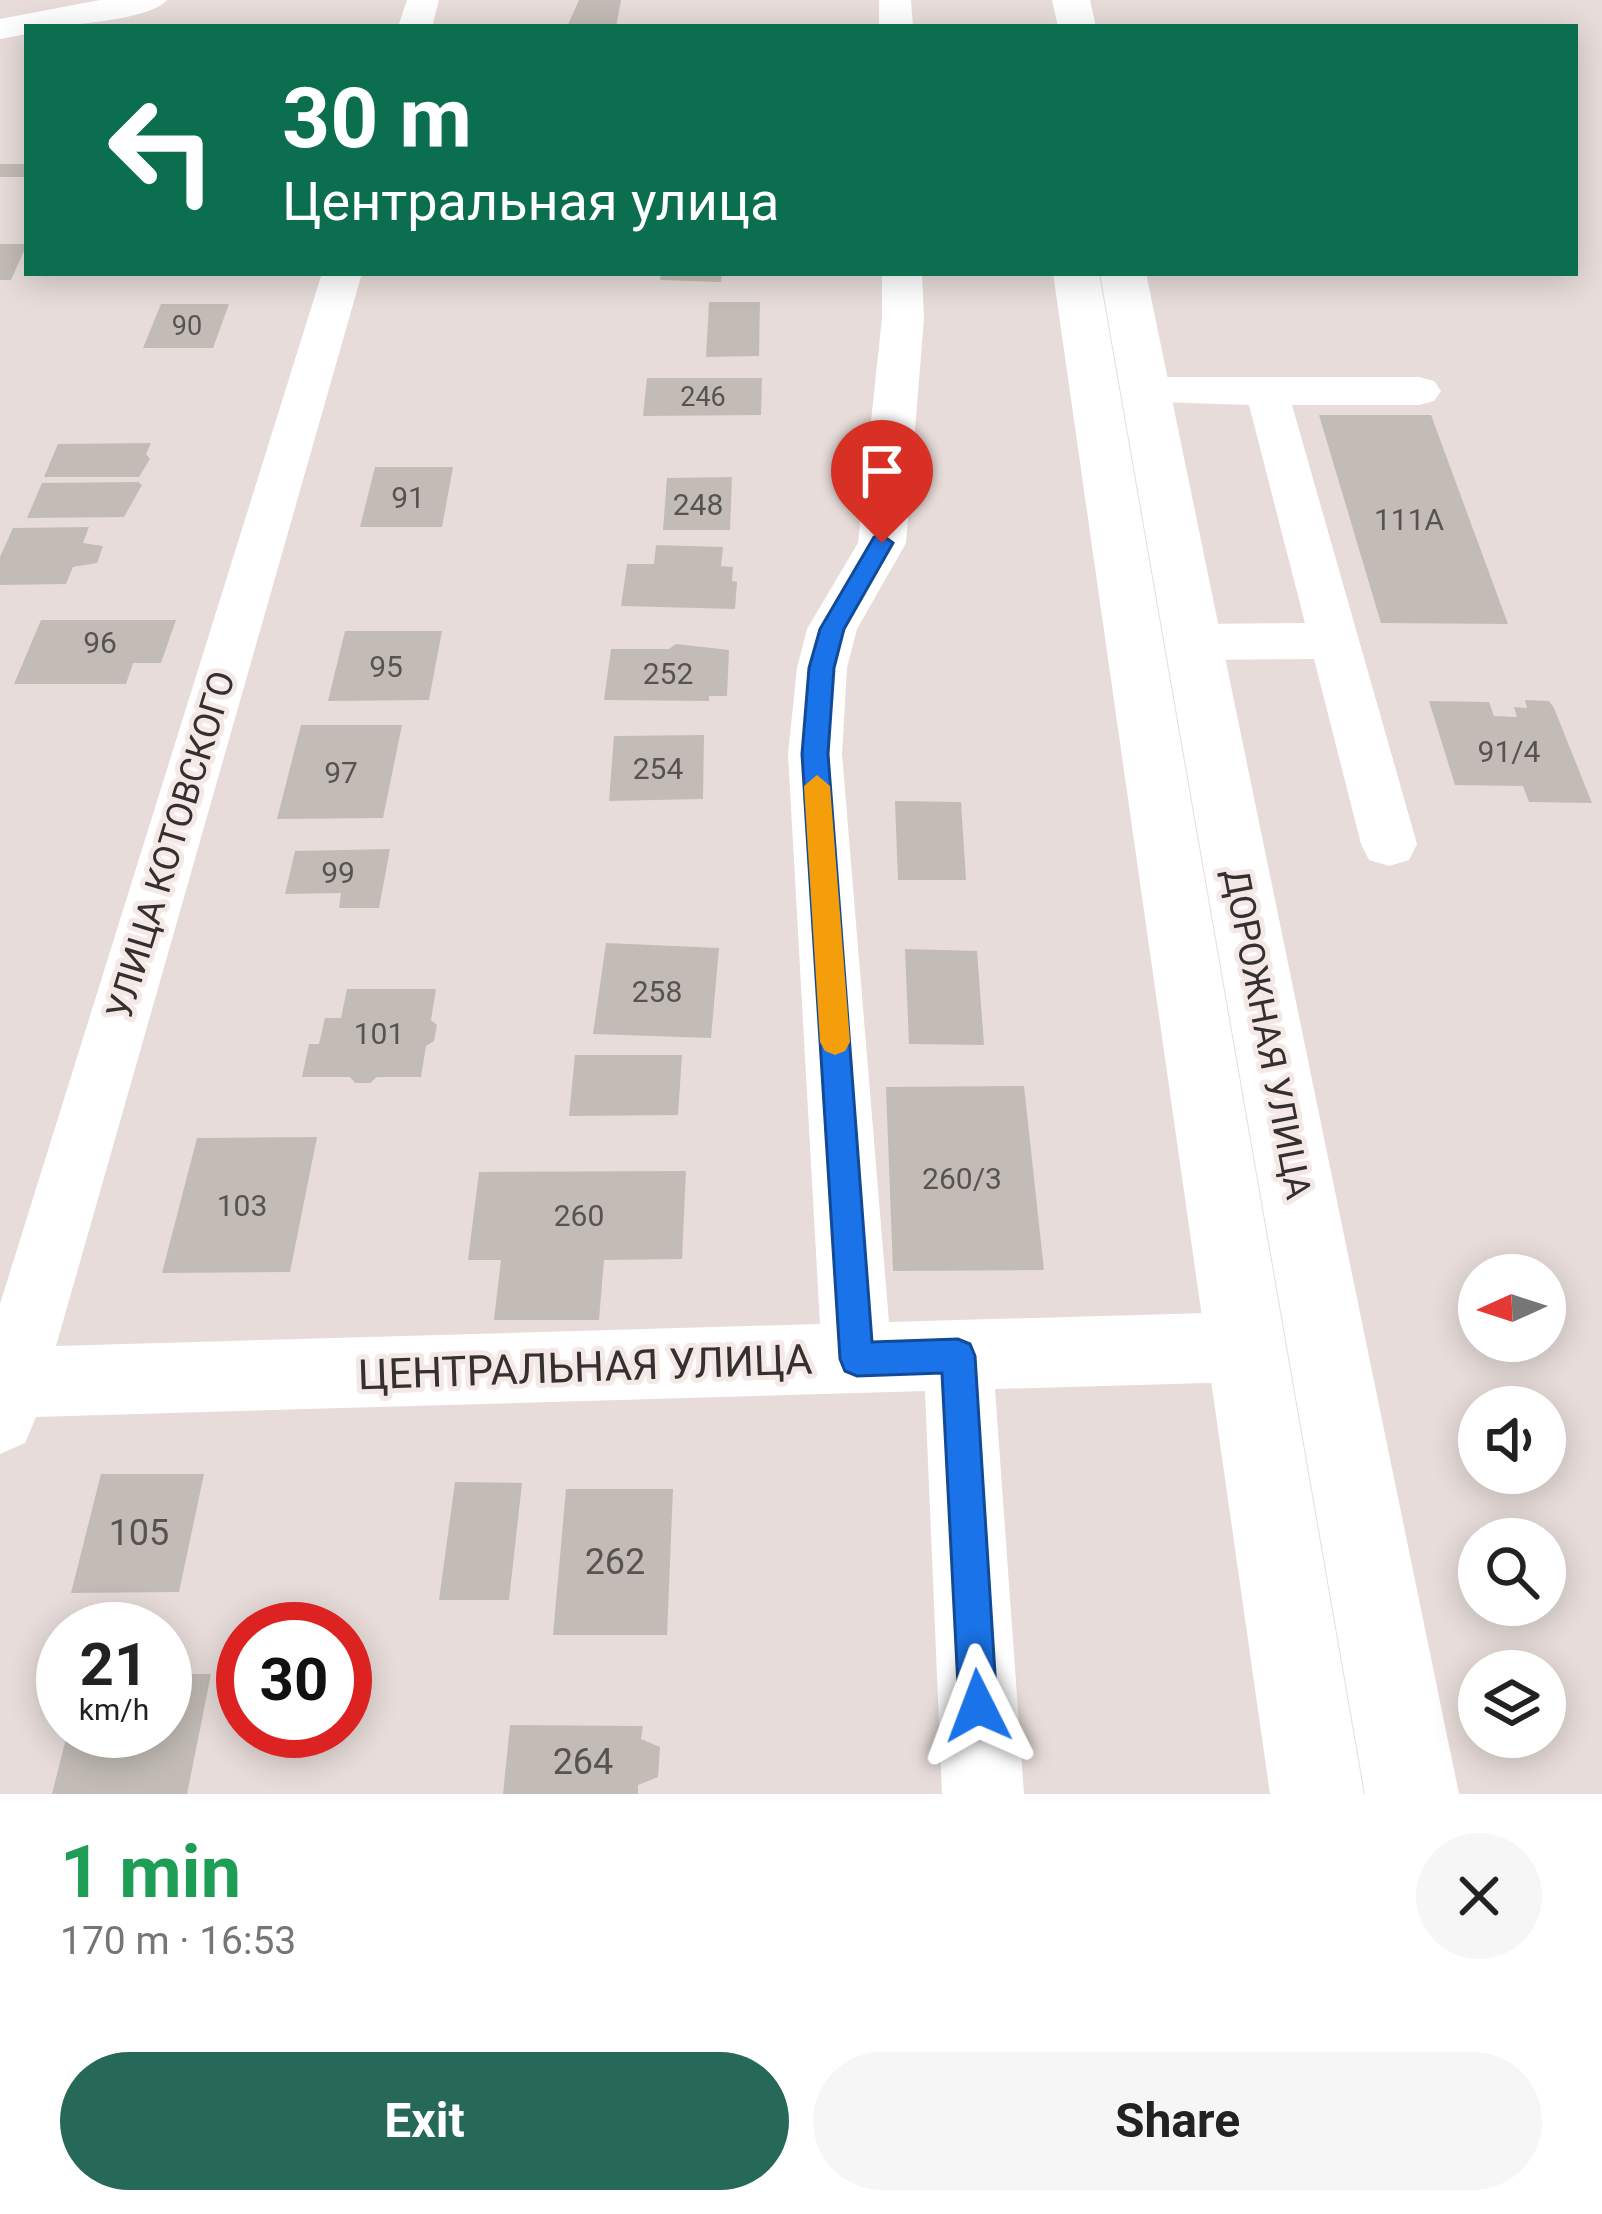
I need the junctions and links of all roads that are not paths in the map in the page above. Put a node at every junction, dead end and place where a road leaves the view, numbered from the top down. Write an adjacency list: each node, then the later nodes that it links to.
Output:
1 (151, 0): 3 (street)
2 (1047, 4): 4 (main road)
3 (51, 24)
4 (1073, 24)
5 (340, 276): 18 (street, УЛИЦА КОТОВСКОГО)
6 (902, 276): 17 (street)
7 (1076, 276): 15 (main road, ДОРОЖНАЯ УЛИЦА)
8 (1124, 276): 9 (main road, ДОРОЖНАЯ УЛИЦА)
9 (1145, 392): 10 (street); 13 (main road, ДОРОЖНАЯ УЛИЦА)
10 (1267, 392): 11 (street); 12 (street)
11 (1419, 392)
12 (1334, 641): 13 (street); 14 (street)
13 (1193, 642): 21 (main road, ДОРОЖНАЯ УЛИЦА)
14 (1389, 844)
15 (1243, 1347): 16 (street, ЦЕНТРАЛЬНАЯ УЛИЦА); 20 (main road, ДОРОЖНАЯ УЛИЦА)
16 (958, 1356): 17 (street, ЦЕНТРАЛЬНАЯ УЛИЦА); 19 (street)
17 (857, 1359): 18 (street, ЦЕНТРАЛЬНАЯ УЛИЦА)
18 (4, 1395)
19 (983, 1794)
20 (1317, 1794)
21 (1412, 1794)

